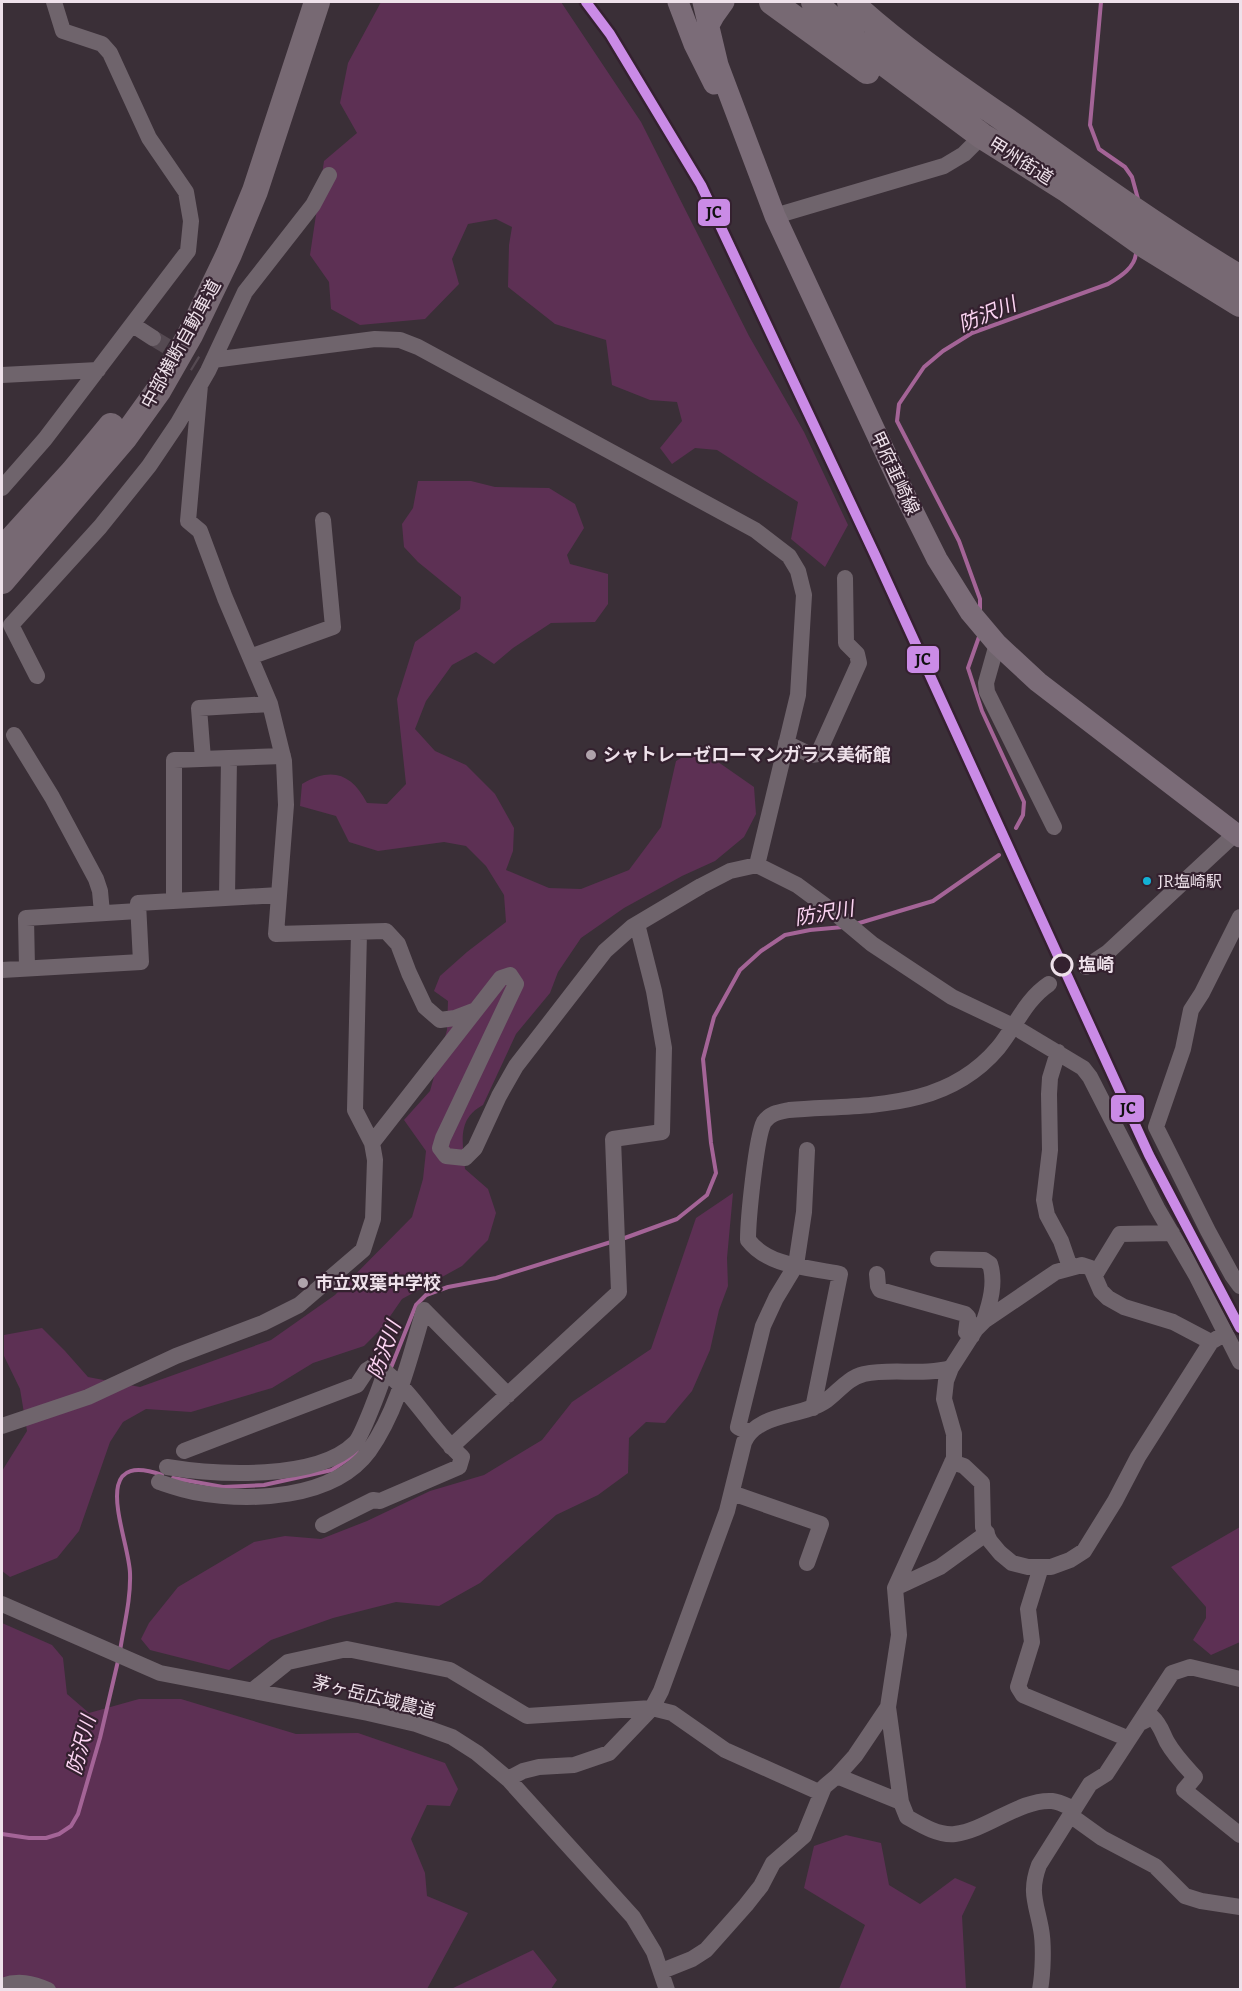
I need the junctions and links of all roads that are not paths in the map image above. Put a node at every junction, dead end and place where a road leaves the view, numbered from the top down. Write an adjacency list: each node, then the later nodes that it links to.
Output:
1 (54, 2): 19 (street)
2 (678, 2): 14 (main road)
3 (703, 2): 10 (main road, 甲府韮崎線)
4 (724, 2): 10 (main road)
5 (772, 2): 11 (highway)
6 (814, 2): 11 (highway, 甲州街道)
7 (850, 2): 13 (highway, 甲州街道)
8 (866, 2): 13 (highway)
9 (314, 11): 12 (highway, 中部横断自動車道)
10 (708, 27): 14 (main road, 甲府韮崎線)
11 (982, 136): 16 (street); 18 (highway, 甲州街道)
12 (271, 138): 26 (highway, 中部横断自動車道); 28 (highway, 中部横断自動車道)
13 (1052, 154): 17 (highway, 甲州街道)
14 (754, 165): 16 (main road, 甲府韮崎線)
15 (329, 176): 22 (street)
16 (775, 216): 29 (main road, 甲府韮崎線)
17 (1240, 278)
18 (1240, 304)
19 (133, 325): 20 (street); 21 (street)
20 (153, 338)
21 (98, 370): 23 (street); 24 (street)
22 (204, 370): 30 (street); 31 (street); 34 (street)
23 (2, 375)
24 (2, 488)
25 (323, 520): 30 (street)
26 (2, 550)
27 (845, 578): 34 (street)
28 (2, 581)
29 (993, 640): 38 (street); 39 (main road, 甲府韮崎線)
30 (250, 657): 32 (street)
31 (37, 676)
32 (270, 704): 35 (street); 37 (street)
33 (14, 735): 45 (street)
34 (786, 743): 40 (street)
35 (283, 756): 36 (street); 41 (street)
36 (229, 758): 37 (street); 42 (street)
37 (203, 759): 43 (street)
38 (1054, 827)
39 (1238, 836): 49 (street)
40 (757, 865): 47 (street); 54 (street)
41 (279, 895): 42 (street); 48 (street)
42 (227, 898): 43 (street)
43 (174, 901): 44 (street)
44 (138, 910): 45 (street); 50 (street)
45 (102, 913): 50 (street)
46 (1240, 917): 64 (street)
47 (637, 924): 53 (street); 72 (street)
48 (359, 932): 53 (street); 56 (street)
49 (1086, 967)
50 (27, 968): 51 (street)
51 (2, 970)
52 (1049, 984): 54 (street)
53 (476, 1010): 56 (street)
54 (1013, 1026): 55 (street); 60 (street)
55 (1058, 1052): 58 (street); 61 (street)
56 (372, 1143): 74 (street)
57 (807, 1150): 60 (street)
58 (1172, 1233): 63 (street); 66 (street)
59 (938, 1259): 65 (street)
60 (796, 1265): 73 (street); 75 (street)
61 (1070, 1267): 63 (street); 65 (street)
62 (877, 1274): 67 (street)
63 (1095, 1275): 68 (street)
64 (1240, 1286)
65 (984, 1322): 67 (street)
66 (1226, 1333): 68 (street); 69 (street)
67 (972, 1336): 70 (street)
68 (1211, 1342): 85 (street)
69 (1240, 1362)
70 (951, 1368): 73 (street); 78 (street)
71 (393, 1378): 72 (street); 76 (street); 77 (street); 79 (street); 80 (street)
72 (508, 1395): 76 (street)
73 (813, 1408): 75 (street)
74 (2, 1426)
75 (748, 1432): 81 (street)
76 (451, 1447): 82 (street)
77 (184, 1451)
78 (952, 1462): 83 (street); 86 (street)
79 (167, 1467)
80 (159, 1482)
81 (732, 1493): 84 (street); 91 (street)
82 (323, 1525)
83 (987, 1533): 85 (street); 86 (street)
84 (807, 1563)
85 (1041, 1567): 93 (street)
86 (895, 1588): 90 (street)
87 (2, 1604): 89 (street, 茅ヶ岳広域農道)
88 (1240, 1679): 92 (street)
89 (253, 1690): 91 (street); 95 (street, 茅ヶ岳広域農道)
90 (888, 1707): 94 (street); 97 (street)
91 (652, 1708): 95 (street); 96 (street)
92 (1140, 1723): 93 (street); 99 (street)
93 (1129, 1739): 98 (street)
94 (837, 1776): 96 (street); 97 (street)
95 (508, 1779): 101 (street, 茅ヶ岳広域農道)
96 (821, 1793): 101 (street)
97 (901, 1802): 98 (street)
98 (1072, 1812): 100 (street); 105 (street)
99 (1240, 1835)
100 (1240, 1907)
101 (662, 1971): 104 (street, 茅ヶ岳広域農道)
102 (2, 1986): 103 (street)
103 (48, 1989)
104 (667, 1989)
105 (1040, 1989)

